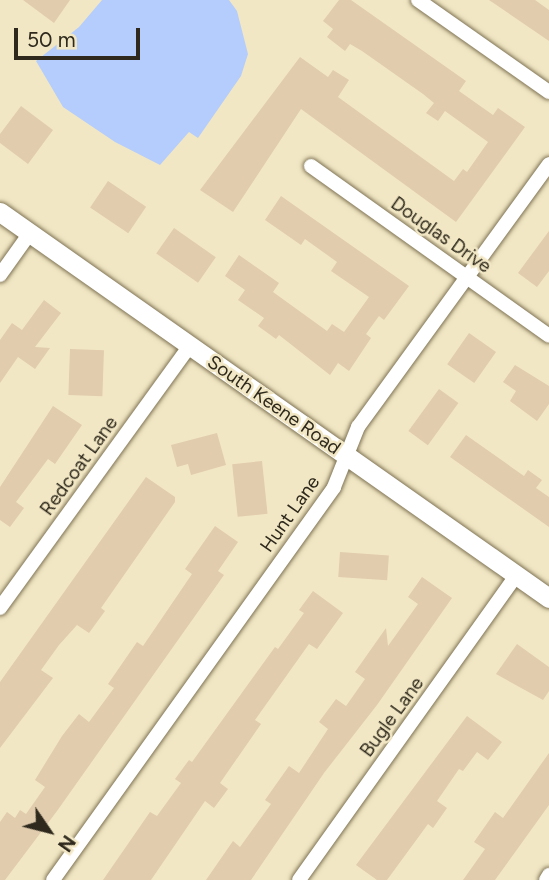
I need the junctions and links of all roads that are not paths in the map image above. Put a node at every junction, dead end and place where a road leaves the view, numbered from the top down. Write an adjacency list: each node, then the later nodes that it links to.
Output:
1 (418, 0): 2 (street)
2 (549, 92)
3 (549, 164): 8 (street, Hunt Lane)
4 (311, 166): 8 (street, Douglas Drive)
5 (0, 212): 6 (main road, South Keene Road)
6 (30, 233): 7 (street); 10 (main road, South Keene Road)
7 (0, 275)
8 (467, 278): 9 (street, Douglas Drive); 11 (street, Hunt Lane)
9 (549, 335)
10 (190, 346): 11 (main road, South Keene Road); 14 (street, Redcoat Lane)
11 (347, 456): 12 (main road, South Keene Road); 16 (street, Hunt Lane)
12 (516, 576): 13 (main road, South Keene Road); 17 (street, Bugle Lane)
13 (549, 598)
14 (0, 608)
15 (549, 875): 18 (street)
16 (53, 880)
17 (299, 880)
18 (546, 880)

